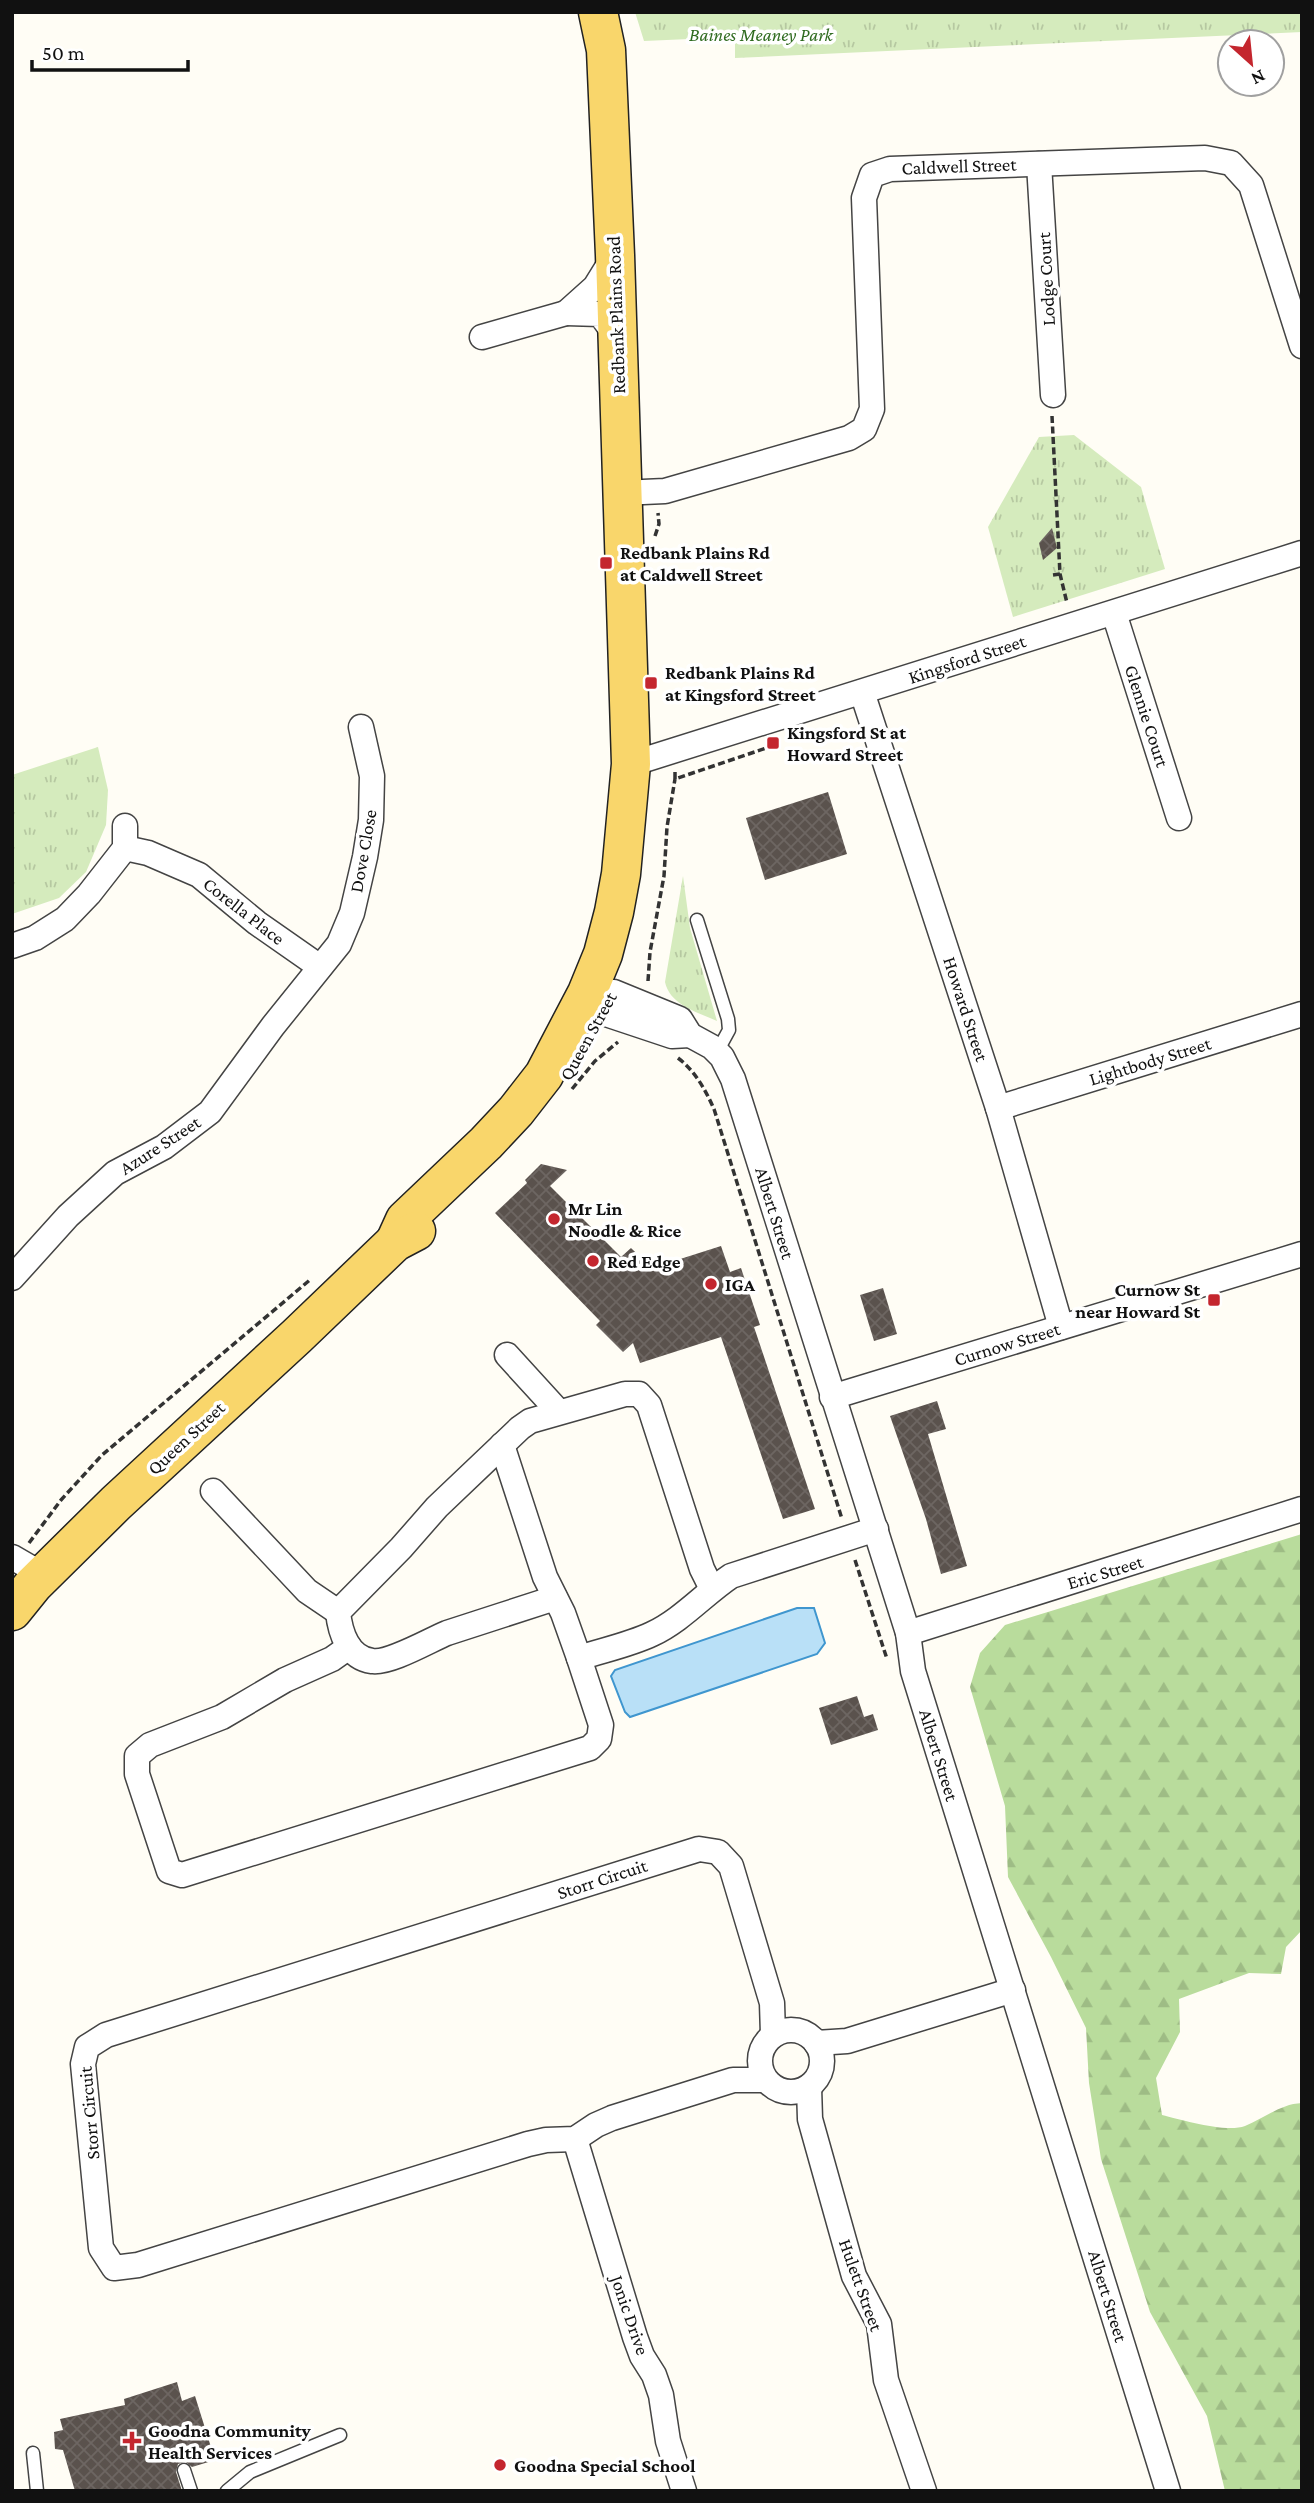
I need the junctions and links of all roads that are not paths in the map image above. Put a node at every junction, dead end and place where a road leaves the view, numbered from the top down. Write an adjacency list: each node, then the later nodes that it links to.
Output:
1 (598, 12): 3 (main road, Redbank Plains Road)
2 (1039, 164): 7 (street, Caldwell Street); 8 (street, Lodge Court); 9 (street, Caldwell Street)
3 (615, 255): 4 (street); 6 (main road, Redbank Plains Road)
4 (566, 313): 5 (street); 6 (street)
5 (482, 337)
6 (617, 337): 9 (main road, Redbank Plains Road)
7 (1302, 346)
8 (1053, 395)
9 (639, 492): 12 (main road, Redbank Plains Road)
10 (1302, 553): 11 (street, Kingsford Street)
11 (1114, 613): 13 (street, Kingsford Street); 16 (street, Glennie Court)
12 (626, 620): 15 (main road, Queen Street)
13 (862, 692): 15 (street, Kingsford Street); 23 (street, Howard Street)
14 (361, 727): 19 (street, Dove Close)
15 (631, 764): 20 (main road, Queen Street)
16 (1180, 818)
17 (697, 919): 22 (lane)
18 (12, 946): 19 (street, Corella Place)
19 (320, 967): 25 (street, Azure Street)
20 (612, 995): 22 (street, Albert Street); 34 (main road, Queen Street)
21 (1302, 1014): 23 (street, Lightbody Street)
22 (717, 1052): 28 (street, Albert Street)
23 (998, 1108): 26 (street, Howard Street)
24 (1302, 1254): 26 (street, Curnow Street)
25 (12, 1278)
26 (1061, 1328): 28 (street, Curnow Street)
27 (507, 1355): 29 (street)
28 (832, 1397): 33 (street, Albert Street)
29 (559, 1412): 30 (street); 35 (street)
30 (502, 1445): 36 (street); 38 (street)
31 (213, 1491): 38 (street)
32 (1302, 1509): 39 (street, Eric Street)
33 (876, 1529): 35 (street); 39 (street, Albert Street)
34 (24, 1564): 37 (main road, Queen Street)
35 (712, 1588): 41 (street)
36 (555, 1598): 40 (street); 41 (street)
37 (12, 1611)
38 (338, 1612): 40 (street)
39 (908, 1633): 42 (street, Albert Street)
40 (349, 1647): 41 (street)
41 (579, 1658)
42 (1013, 1990): 44 (street); 56 (street, Albert Street)
43 (782, 2033): 44 (street); 45 (street); 47 (street, Storr Circuit)
44 (819, 2052): 46 (street)
45 (762, 2070): 46 (street); 47 (street, Storr Circuit)
46 (800, 2090): 55 (street, Hulett Street)
47 (575, 2139): 54 (street, Jonic Drive)
48 (340, 2435): 53 (lane)
49 (33, 2453): 51 (lane)
50 (184, 2469): 52 (lane)
51 (37, 2491)
52 (191, 2491)
53 (228, 2491)
54 (684, 2491)
55 (923, 2491)
56 (1168, 2491)

